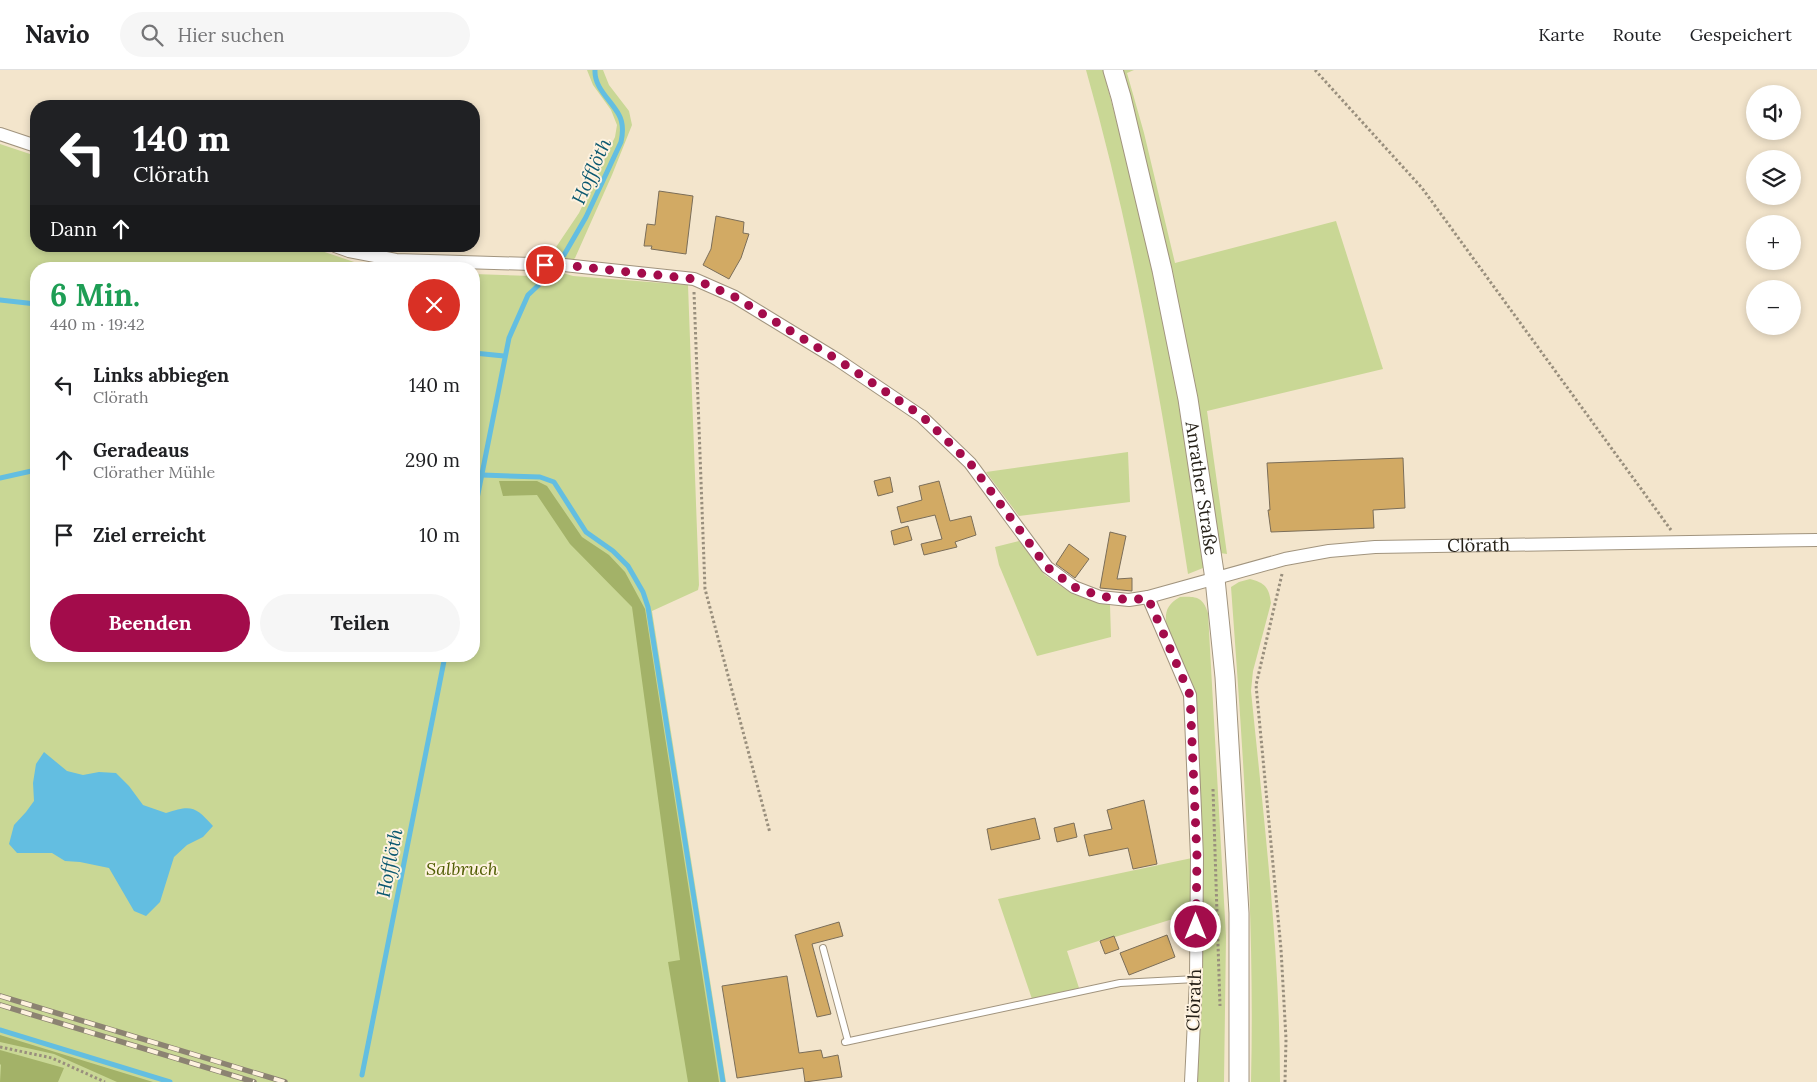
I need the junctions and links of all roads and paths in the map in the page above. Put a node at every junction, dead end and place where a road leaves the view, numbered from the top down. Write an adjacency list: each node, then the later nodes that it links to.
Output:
1 (1113, 70): 12 (main road, Anrather Straße)
2 (1315, 70): 10 (path)
3 (0, 134): 4 (street)
4 (30, 144)
5 (354, 252): 6 (street, Clörath)
6 (454, 262)
7 (480, 263): 8 (street, Clörath)
8 (694, 279): 13 (street, Clörath); 15 (path)
9 (1817, 540): 10 (street, Clörath)
10 (1680, 543): 11 (street, Clörath)
11 (1286, 559): 12 (street, Clörath); 23 (path)
12 (1215, 579): 13 (street, Clörath); 22 (main road, Anrather Straße)
13 (1148, 598): 17 (street, Clörath)
14 (1213, 784): 18 (path)
15 (770, 833)
16 (823, 948): 17 (lane)
17 (1196, 979): 21 (street, Clörath)
18 (1220, 1012)
19 (0, 1047): 20 (path)
20 (105, 1082)
21 (1190, 1082)
22 (1239, 1082)
23 (1285, 1082)

